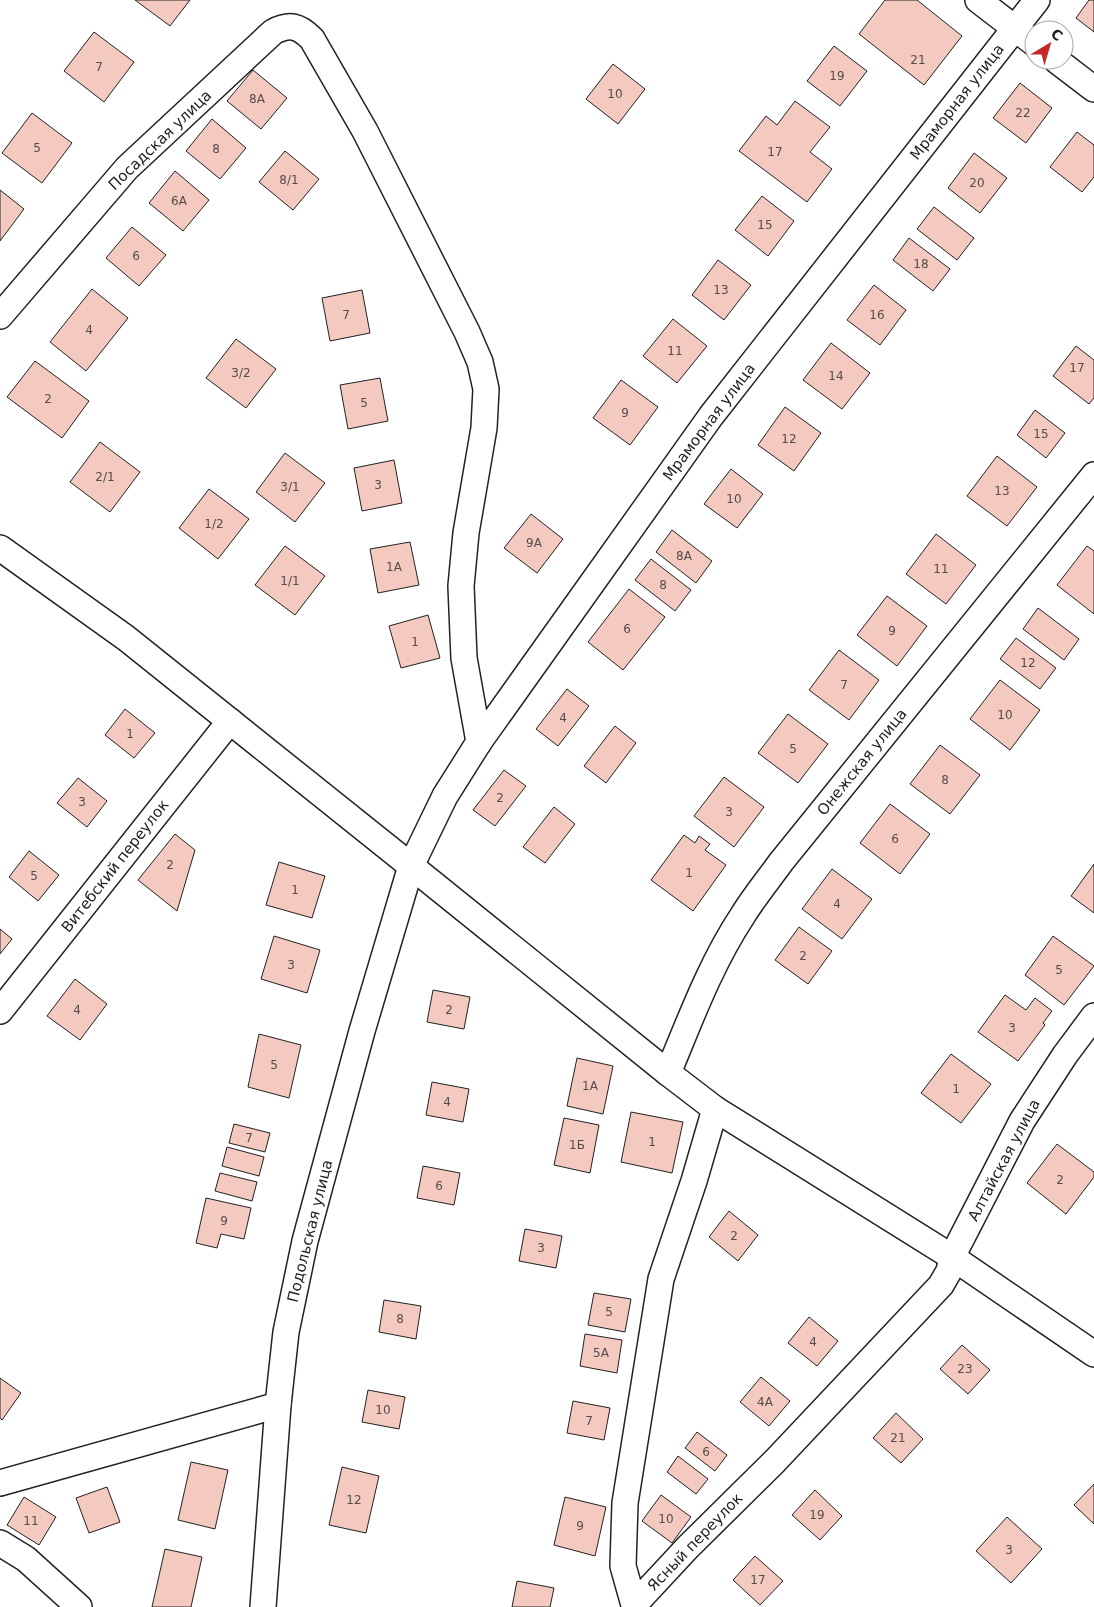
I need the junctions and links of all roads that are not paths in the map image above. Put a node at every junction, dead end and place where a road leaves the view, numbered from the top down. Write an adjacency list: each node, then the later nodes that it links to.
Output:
1 (978, 0): 3 (street)
2 (1037, 0): 3 (street, Мраморная улица)
3 (1014, 28): 4 (street); 11 (street, Мраморная улица)
4 (1024, 36)
5 (1069, 70): 6 (street)
6 (1094, 89)
7 (0, 316): 11 (street, Посадская улица)
8 (1094, 475): 15 (street, Онежская улица)
9 (0, 548): 10 (street)
10 (230, 721): 12 (street); 13 (street, Витебский переулок)
11 (479, 742): 12 (street, Мраморная улица)
12 (411, 866): 15 (street); 19 (street, Подольская улица)
13 (0, 1011)
14 (1094, 1016): 17 (street, Алтайская улица)
15 (668, 1073): 16 (street)
16 (715, 1109): 17 (street); 22 (street, Ясный переулок)
17 (952, 1257): 18 (street); 22 (street, Ясный переулок)
18 (1094, 1354)
19 (278, 1405): 20 (street); 24 (street, Подольская улица)
20 (0, 1483)
21 (0, 1543): 23 (street)
22 (633, 1606)
23 (79, 1607)
24 (263, 1607)

